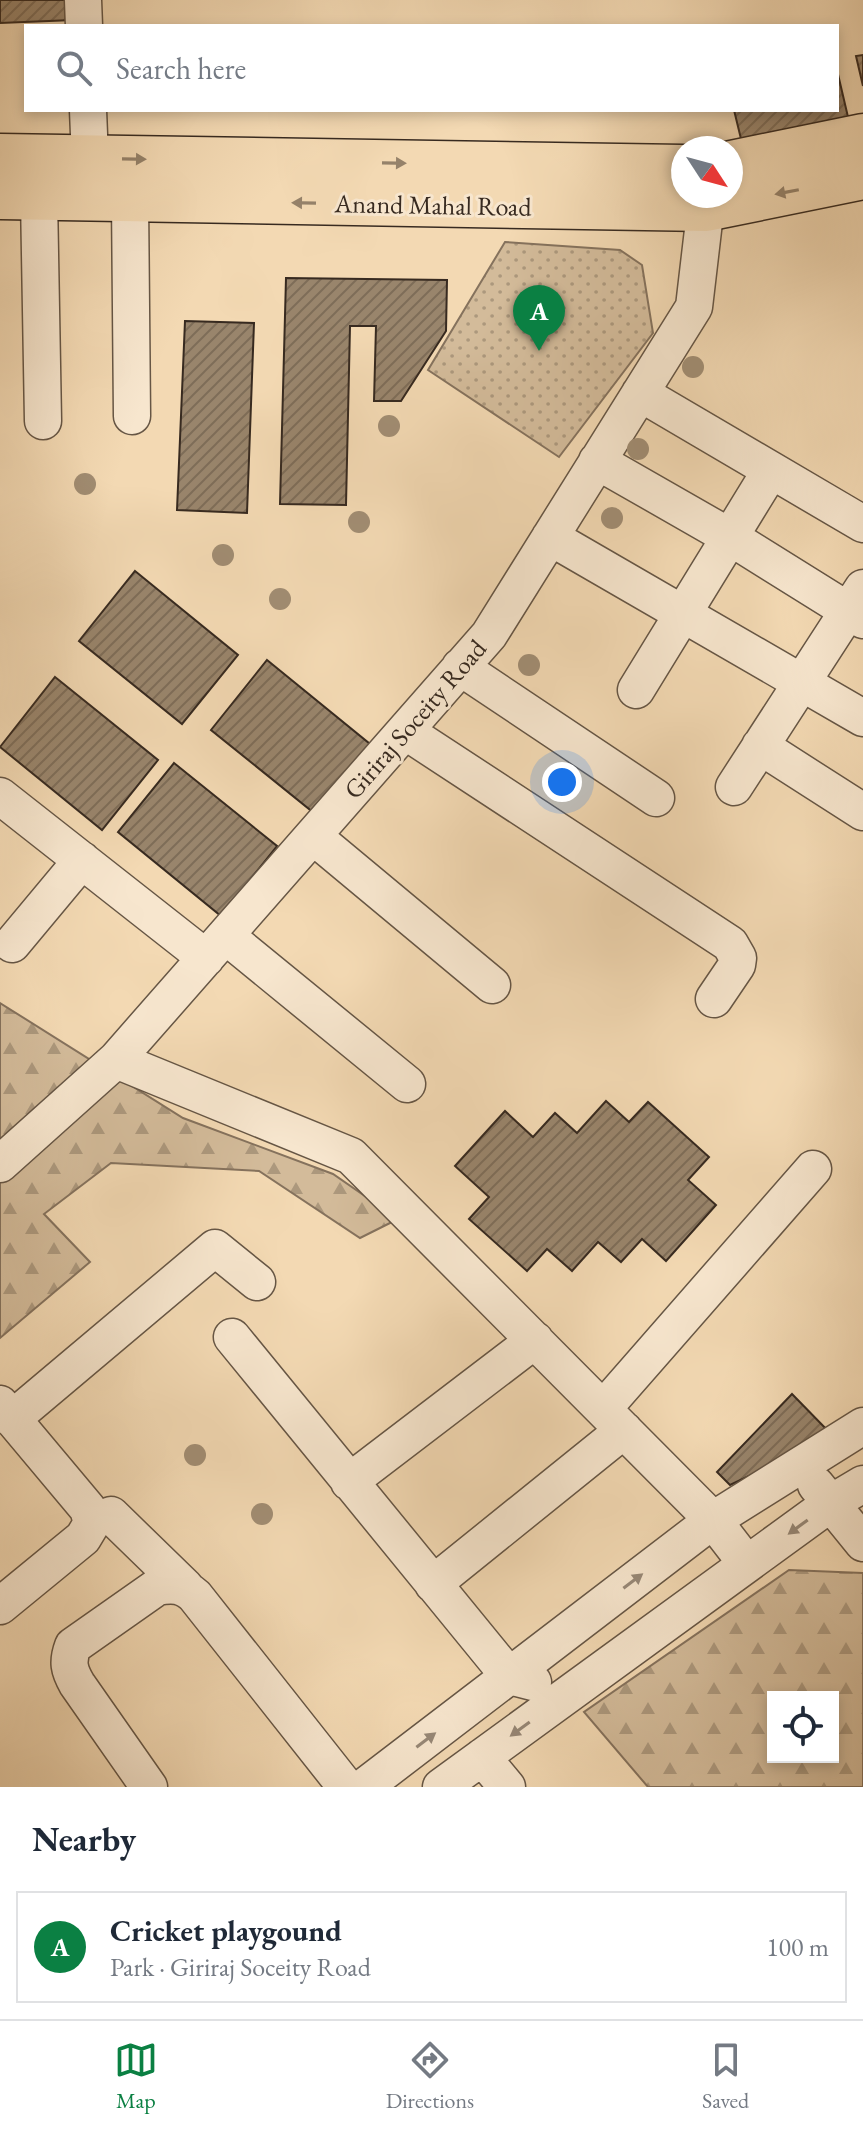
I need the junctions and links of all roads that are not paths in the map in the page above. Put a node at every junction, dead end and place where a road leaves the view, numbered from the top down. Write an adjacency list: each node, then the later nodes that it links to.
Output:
1 (83, 0): 2 (street)
2 (84, 24)
3 (88, 112): 6 (street)
4 (863, 136): 7 (main road)
5 (0, 156): 6 (main road, Anand Mahal Road)
6 (90, 159): 8 (main road, Anand Mahal Road, one-way to 8)
7 (743, 161)
8 (671, 167)
9 (863, 177): 10 (main road, Anand Mahal Road, one-way to 10)
10 (743, 196)
11 (20, 198): 12 (main road, Anand Mahal Road); 17 (street)
12 (130, 200): 13 (main road, Anand Mahal Road, one-way to 12); 16 (street)
13 (671, 202)
14 (706, 208): 15 (street, Giriraj Soceity Road)
15 (640, 393): 18 (street, Giriraj Soceity Road); 19 (street)
16 (132, 416)
17 (43, 421)
18 (597, 461): 21 (street, Giriraj Soceity Road); 22 (street)
19 (771, 470): 20 (street); 22 (street)
20 (863, 524)
21 (550, 537): 24 (street); 25 (street, Giriraj Soceity Road)
22 (730, 537): 23 (street); 24 (street)
23 (858, 606): 26 (street)
24 (683, 613): 26 (street); 27 (street)
25 (460, 667): 29 (street, Giriraj Soceity Road); 33 (street)
26 (801, 683): 28 (street); 30 (street)
27 (636, 690)
28 (863, 718)
29 (405, 731): 35 (street, Giriraj Soceity Road); 40 (street)
30 (760, 746): 31 (street); 34 (street)
31 (734, 787)
32 (0, 796): 36 (street)
33 (656, 798)
34 (863, 812)
35 (313, 836): 38 (street, Giriraj Soceity Road); 39 (street)
36 (82, 860): 37 (street); 38 (street)
37 (12, 944)
38 (216, 947): 41 (street, Giriraj Soceity Road); 42 (street)
39 (492, 985)
40 (714, 999)
41 (116, 1060): 43 (street, Giriraj Soceity Road); 47 (street)
42 (407, 1084)
43 (0, 1164)
44 (813, 1169): 49 (street)
45 (257, 1282): 48 (street)
46 (232, 1337): 52 (street)
47 (535, 1340): 49 (street); 52 (street)
48 (6, 1412): 61 (street)
49 (613, 1420): 56 (street); 59 (street)
50 (863, 1426): 51 (street)
51 (801, 1465): 54 (street); 56 (street)
52 (349, 1482): 59 (street)
53 (863, 1484): 54 (street)
54 (831, 1503): 57 (street); 58 (street, one-way to 58)
55 (111, 1515): 60 (street)
56 (713, 1520): 58 (street); 62 (street, one-way to 56)
57 (863, 1543)
58 (747, 1564): 63 (street)
59 (433, 1584): 62 (street)
60 (185, 1587): 65 (street); 66 (street)
61 (0, 1606)
62 (509, 1676): 63 (street); 67 (street, one-way to 62)
63 (571, 1692): 64 (street, one-way to 64)
64 (482, 1757): 68 (street); 69 (street)
65 (149, 1787)
66 (346, 1787)
67 (364, 1787)
68 (441, 1787)
69 (507, 1787)

